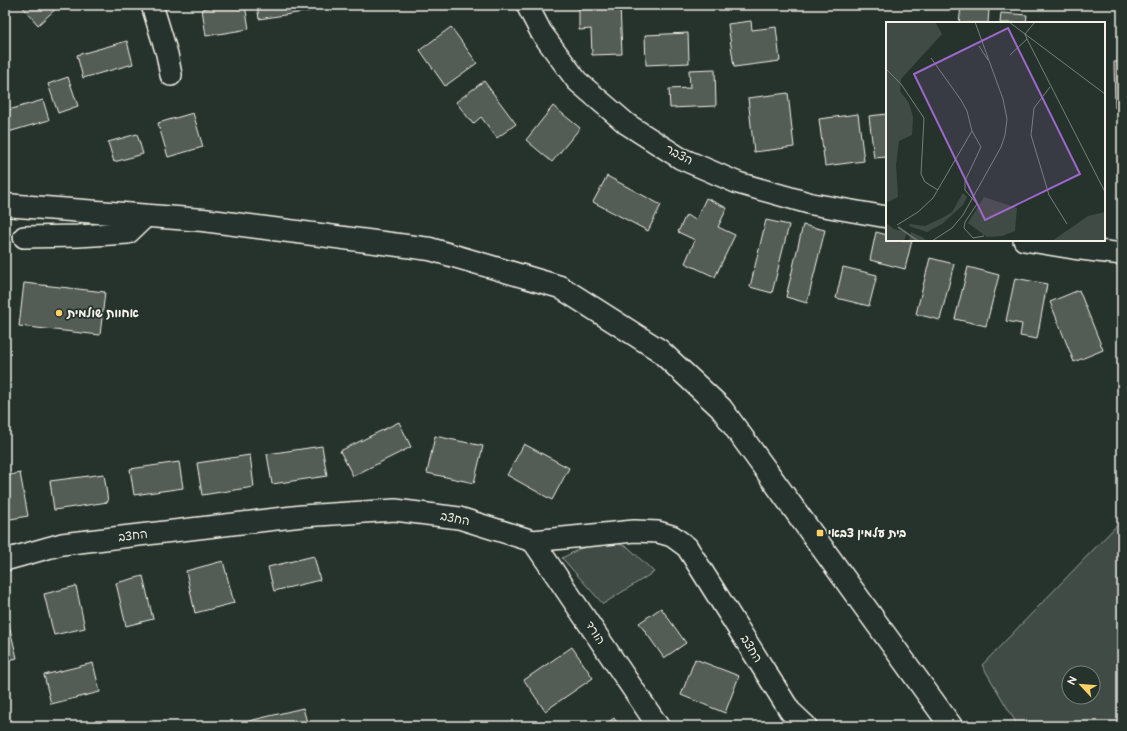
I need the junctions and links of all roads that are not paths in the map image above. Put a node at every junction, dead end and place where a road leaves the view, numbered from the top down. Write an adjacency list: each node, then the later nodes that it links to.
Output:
1 (152, 5): 3 (street)
2 (527, 5): 6 (street, הצבר)
3 (171, 75)
4 (5, 205): 5 (main road)
5 (146, 216): 7 (street); 14 (main road)
6 (886, 217)
7 (24, 237)
8 (1030, 241): 9 (street)
9 (1122, 254)
10 (533, 541): 11 (street, החצב); 12 (street, הורד); 13 (street, החצב)
11 (5, 560)
12 (658, 726)
13 (806, 726)
14 (951, 726)

